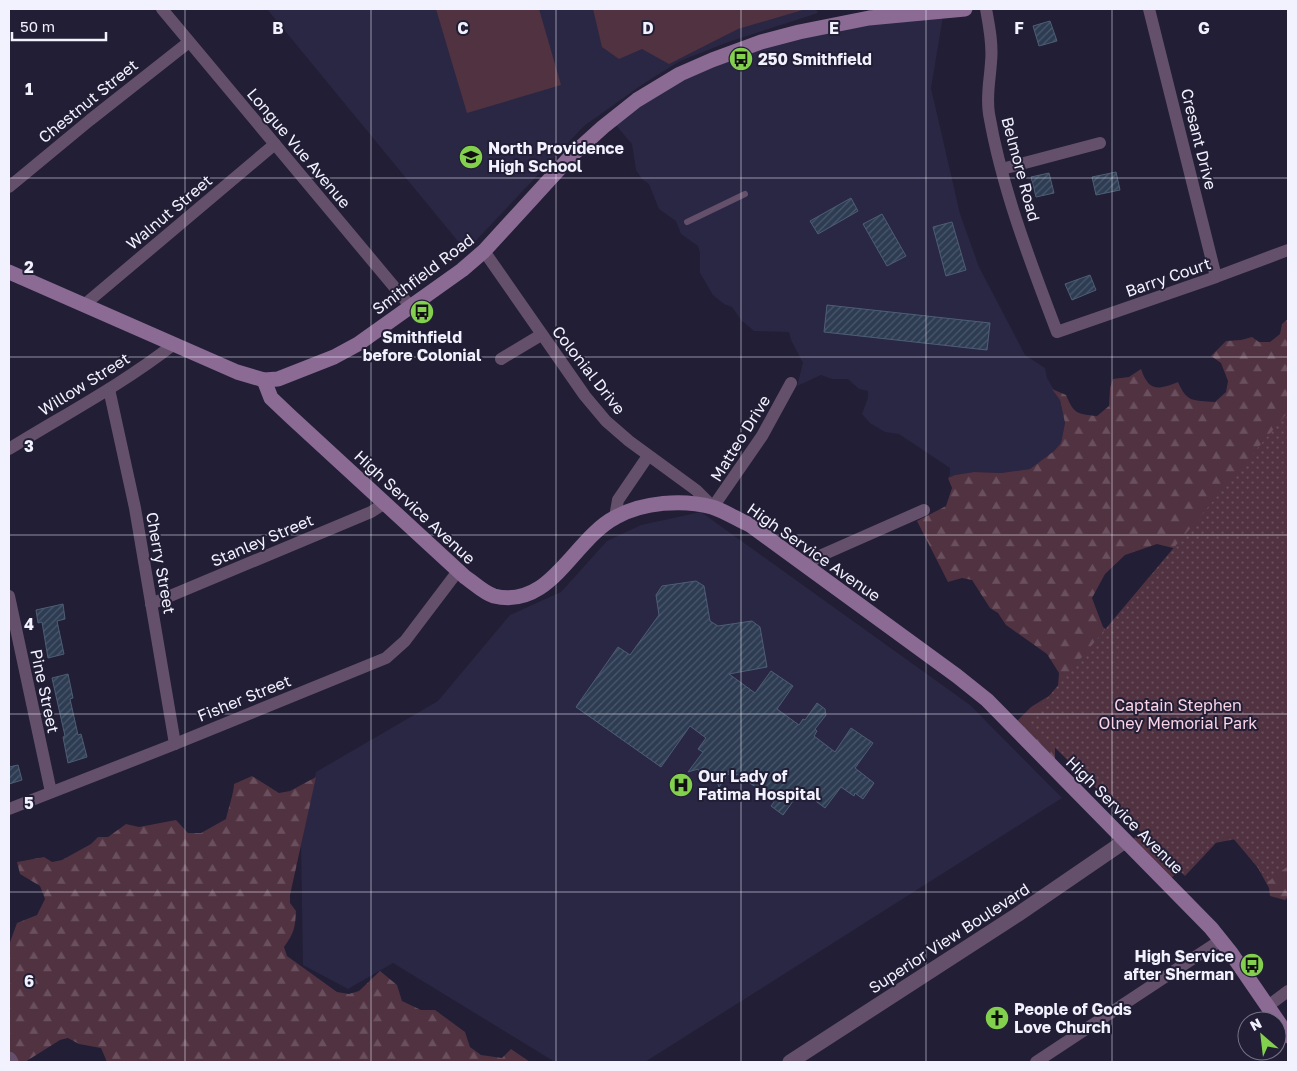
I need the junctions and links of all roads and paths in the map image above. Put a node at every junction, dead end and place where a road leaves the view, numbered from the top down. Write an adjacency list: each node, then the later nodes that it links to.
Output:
1 (162, 9): 6 (street, Longue Vue Avenue)
2 (965, 9): 5 (main road, Smithfield Road)
3 (986, 9): 9 (street, Belmore Road)
4 (1149, 9): 16 (street, Cresant Drive)
5 (868, 13): 14 (main road, Smithfield Road)
6 (189, 42): 8 (street, Longue Vue Avenue); 10 (street, Chestnut Street)
7 (1100, 143): 9 (street)
8 (275, 144): 17 (street, Walnut Street); 18 (street, Longue Vue Avenue)
9 (1002, 168): 19 (street, Belmore Road)
10 (9, 186)
11 (744, 194): 12 (lane)
12 (687, 222)
13 (1288, 250): 16 (street, Barry Court)
14 (484, 251): 18 (main road, Smithfield Road); 20 (street, Colonial Drive)
15 (9, 272): 17 (main road, Smithfield Road)
16 (1216, 277): 19 (street, Barry Court)
17 (84, 304): 21 (main road, Smithfield Road)
18 (411, 307): 23 (main road, Smithfield Road)
19 (1057, 332)
20 (541, 334): 22 (street); 27 (street, Colonial Drive)
21 (174, 344): 23 (main road, Smithfield Road); 25 (street, Willow Street)
22 (500, 358)
23 (264, 380): 28 (main road, High Service Avenue)
24 (791, 383): 29 (street, Matteo Drive)
25 (109, 388): 26 (street, Willow Street); 35 (street, Cherry Street)
26 (9, 449)
27 (648, 456): 29 (street, Colonial Drive); 31 (street)
28 (385, 503): 33 (main road, High Service Avenue); 35 (street, Stanley Street)
29 (713, 508): 31 (main road, High Service Avenue); 32 (main road, High Service Avenue)
30 (924, 510): 32 (street)
31 (615, 517): 33 (main road, High Service Avenue)
32 (806, 565): 39 (main road, High Service Avenue)
33 (458, 571): 36 (street, Fisher Street)
34 (9, 596): 37 (street, Pine Street)
35 (151, 604): 36 (street, Cherry Street)
36 (175, 744): 37 (street, Fisher Street)
37 (51, 792): 38 (street, Fisher Street)
38 (9, 809)
39 (1125, 841): 40 (main road, High Service Avenue); 46 (street, Superior View Boulevard)
40 (1221, 940): 42 (main road, High Service Avenue); 47 (street)
41 (1288, 991): 42 (street)
42 (1268, 1006): 43 (main road, High Service Avenue)
43 (1288, 1036)
44 (9, 1059): 45 (street)
45 (11, 1062)
46 (790, 1062)
47 (1036, 1062)

